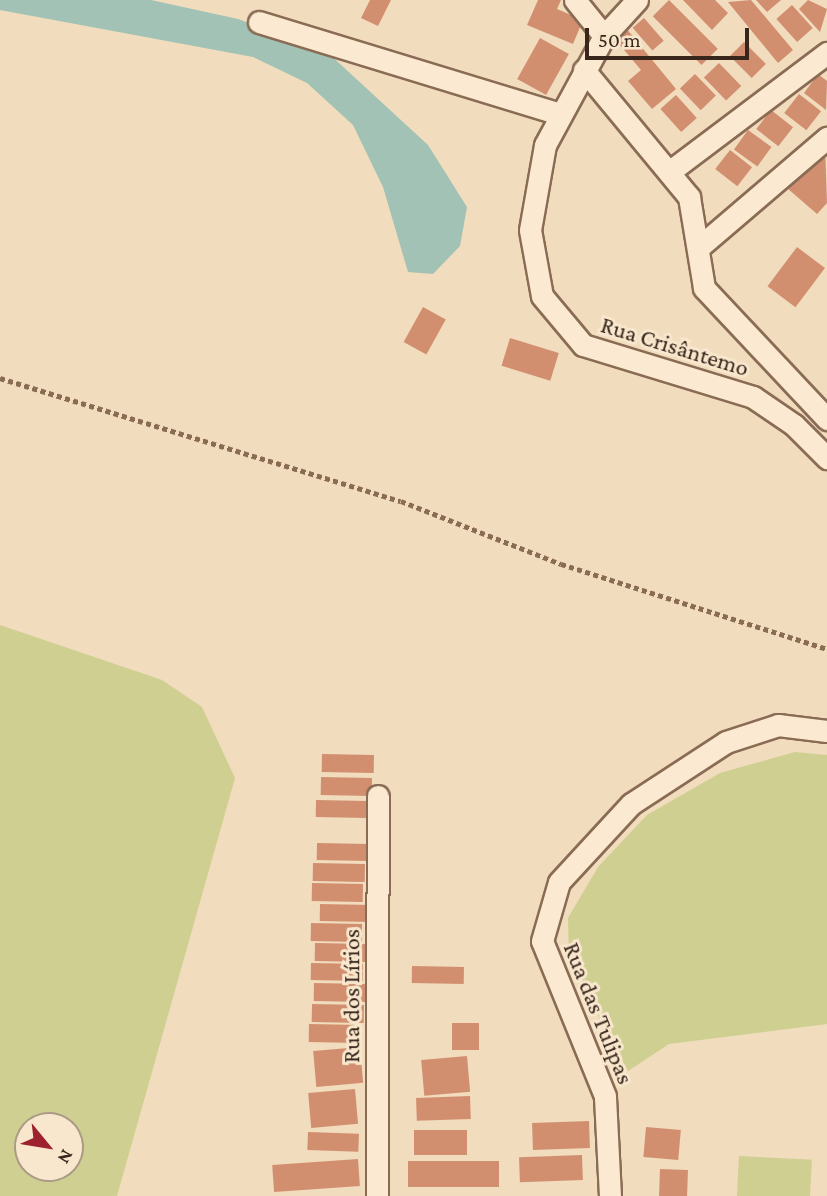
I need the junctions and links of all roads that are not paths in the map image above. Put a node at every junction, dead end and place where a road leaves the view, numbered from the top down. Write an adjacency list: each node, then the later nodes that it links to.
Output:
1 (575, 0): 4 (street)
2 (637, 0): 4 (street, Rua Crisântemo)
3 (259, 22): 7 (street)
4 (604, 36): 6 (street, Rua Crisântemo)
5 (827, 53): 9 (street)
6 (583, 71): 7 (street, Rua Crisântemo); 9 (street)
7 (559, 114): 12 (street, Rua Crisântemo)
8 (827, 138): 10 (street)
9 (670, 172): 10 (street)
10 (698, 248): 11 (street)
11 (827, 419)
12 (827, 458)
13 (827, 731): 16 (street, Rua das Tulipas)
14 (378, 796): 15 (street, Rua dos Lírios)
15 (377, 1196)
16 (610, 1196)

